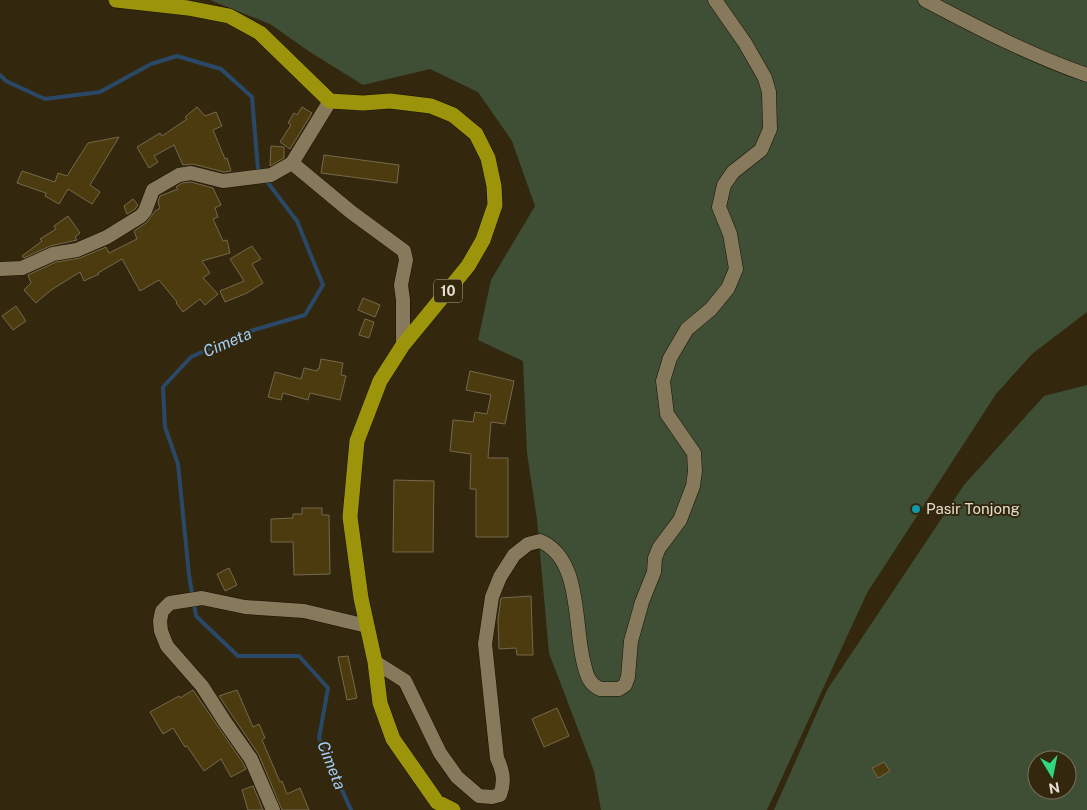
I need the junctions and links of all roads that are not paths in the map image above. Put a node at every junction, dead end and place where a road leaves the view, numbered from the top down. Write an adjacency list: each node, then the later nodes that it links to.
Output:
1 (116, 0): 5 (highway)
2 (715, 0): 10 (street)
3 (925, 0): 4 (street)
4 (1087, 75)
5 (330, 101): 6 (street); 8 (highway, 10)
6 (292, 162): 7 (street); 8 (street)
7 (0, 268)
8 (402, 345): 9 (highway, 10)
9 (367, 626): 10 (highway, 10); 11 (street)
10 (375, 662): 12 (highway, 10)
11 (273, 810)
12 (453, 810)

